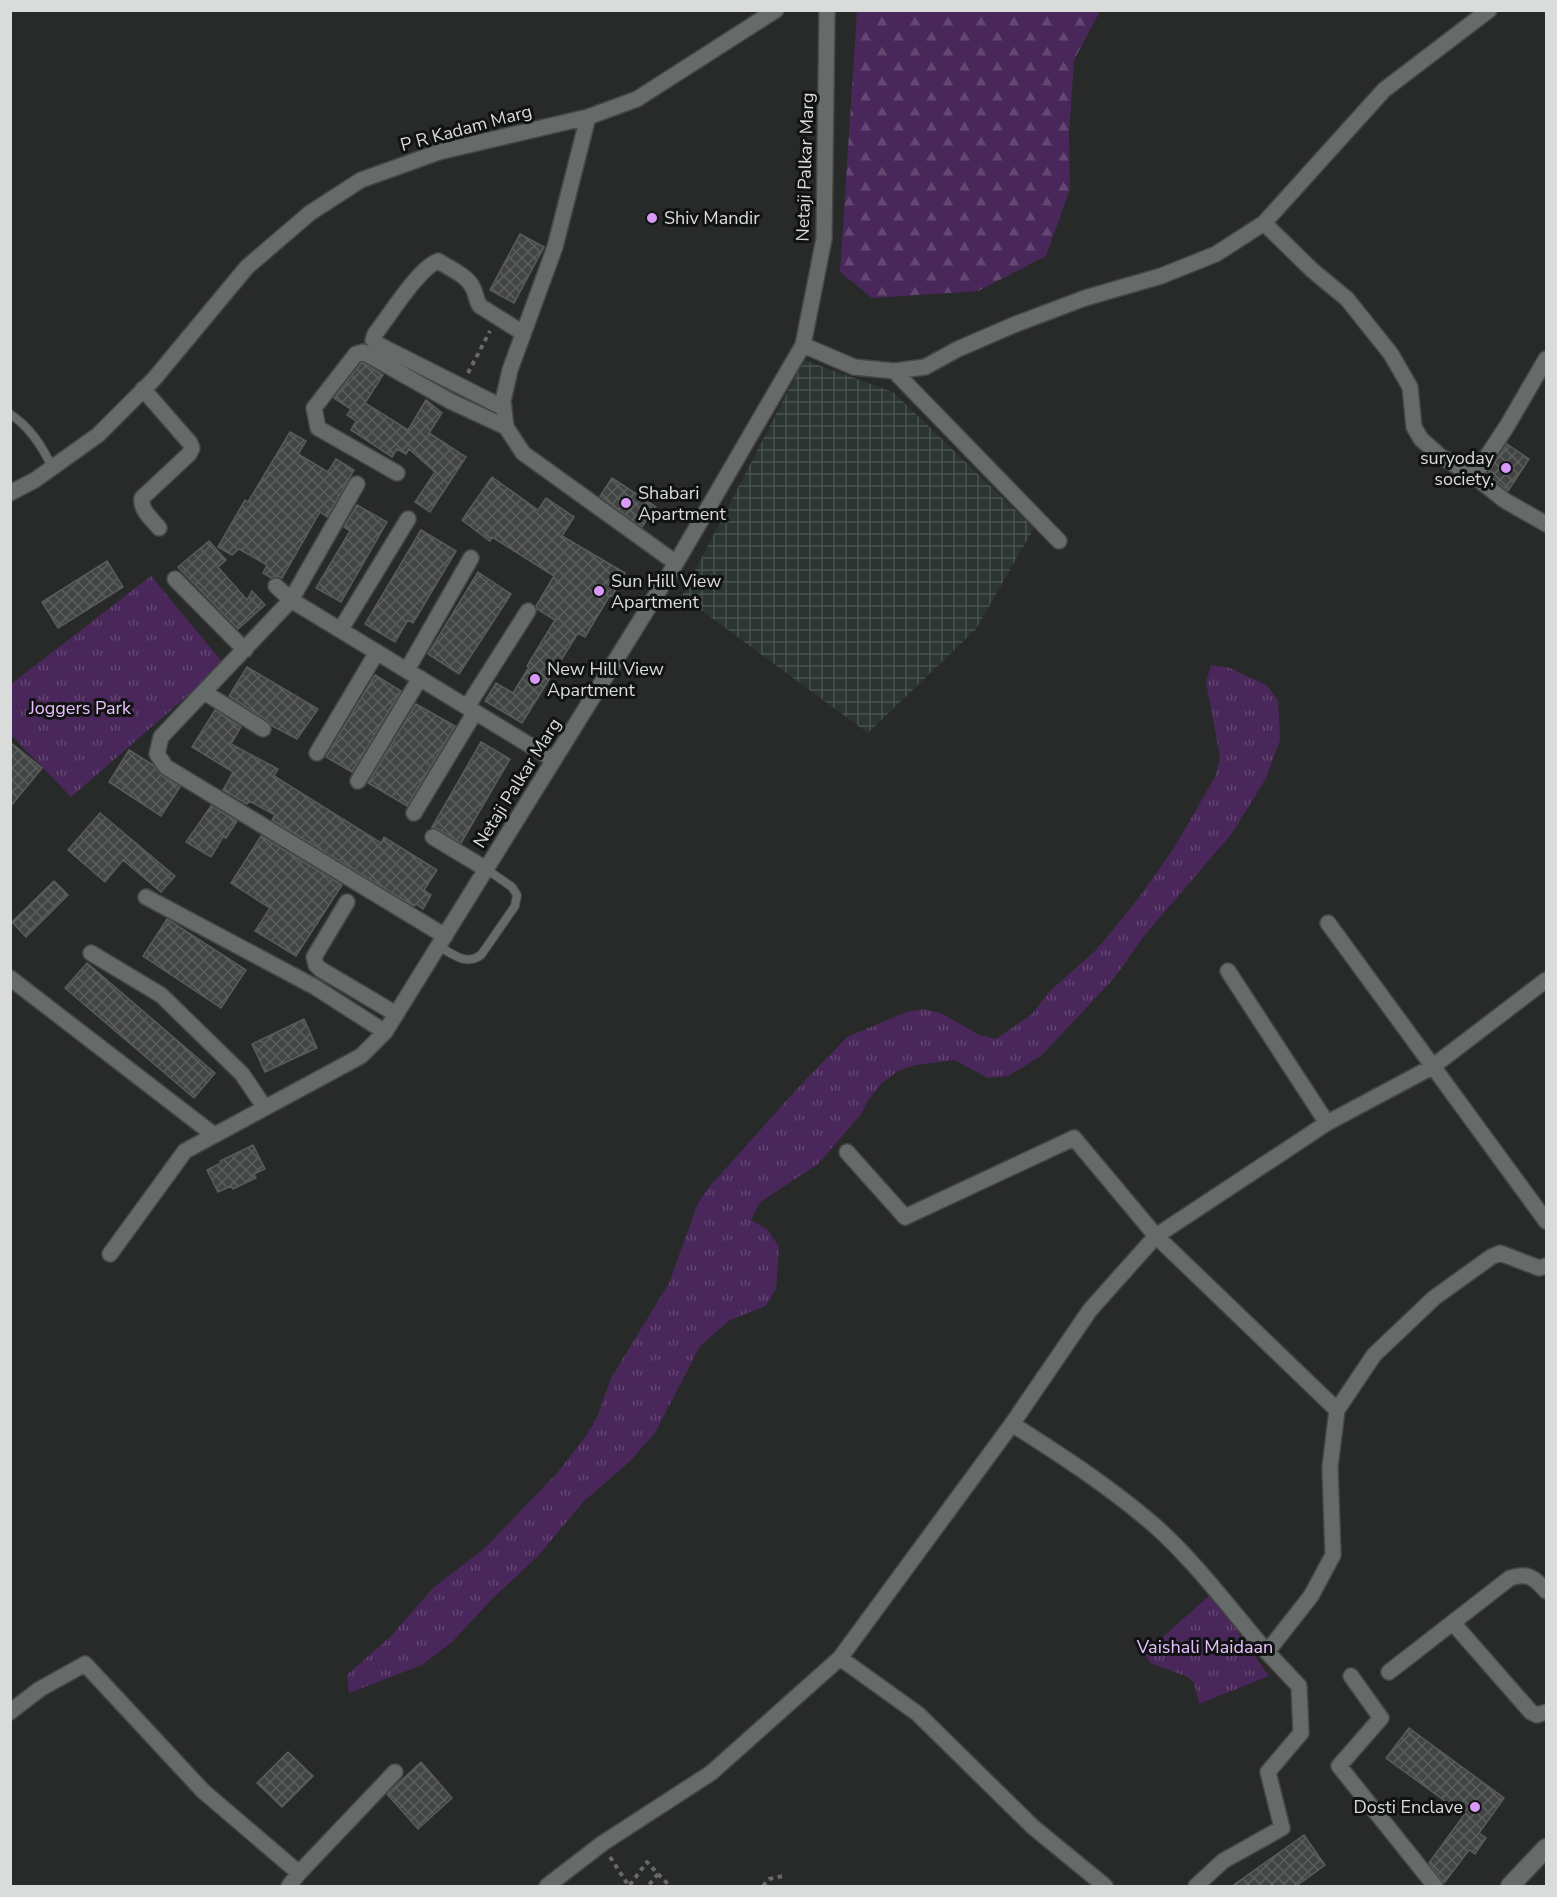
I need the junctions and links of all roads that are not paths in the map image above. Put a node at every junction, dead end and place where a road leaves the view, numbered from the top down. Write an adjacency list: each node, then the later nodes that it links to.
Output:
1 (776, 10): 4 (street, P R Kadam Marg)
2 (827, 10): 7 (street, Netaji Palkar Marg)
3 (1489, 10): 5 (street)
4 (588, 117): 6 (street); 10 (street, P R Kadam Marg)
5 (1264, 223): 9 (street); 16 (street)
6 (523, 333): 11 (street); 11 (street)
7 (803, 345): 9 (street); 24 (street, Netaji Palkar Marg)
8 (1546, 359): 16 (street)
9 (894, 371): 22 (street)
10 (143, 389): 14 (street, P R Kadam Marg); 21 (street)
11 (504, 408): 13 (street)
12 (10, 414): 14 (lane)
13 (506, 427): 15 (street); 24 (street)
14 (52, 467): 18 (street, P R Kadam Marg)
15 (396, 473)
16 (1474, 476): 20 (street)
17 (357, 484): 27 (street)
18 (10, 493)
19 (408, 519): 29 (street)
20 (1546, 524)
21 (159, 528)
22 (1059, 541)
23 (471, 558): 32 (street)
24 (676, 563): 38 (street, Netaji Palkar Marg)
25 (176, 579): 30 (street)
26 (276, 586): 27 (street)
27 (291, 600): 29 (street); 30 (street)
28 (528, 611): 35 (street)
29 (341, 629): 31 (street)
30 (245, 650): 34 (street)
31 (377, 652): 32 (street); 37 (street)
32 (407, 670): 33 (street)
33 (420, 678): 35 (street); 39 (street)
34 (204, 692): 36 (street); 46 (street)
35 (471, 709): 38 (street); 40 (street)
36 (263, 729)
37 (317, 753)
38 (554, 760): 42 (street, Netaji Palkar Marg)
39 (358, 781)
40 (414, 813)
41 (433, 837): 42 (street)
42 (486, 869): 46 (street, Netaji Palkar Marg); 46 (lane)
43 (146, 897): 52 (street)
44 (347, 902): 51 (street)
45 (1328, 923): 53 (street)
46 (442, 941): 51 (street, Netaji Palkar Marg)
47 (91, 953): 54 (street)
48 (1228, 971): 55 (street)
49 (10, 978): 56 (street)
50 (1546, 980): 53 (street)
51 (396, 1014): 52 (street, Netaji Palkar Marg)
52 (385, 1032): 54 (street, Netaji Palkar Marg)
53 (1432, 1067): 55 (street); 58 (street)
54 (265, 1108): 56 (street, Netaji Palkar Marg)
55 (1327, 1123): 59 (street)
56 (214, 1135): 60 (street, Netaji Palkar Marg)
57 (847, 1152): 59 (street)
58 (1546, 1221)
59 (1156, 1236): 62 (street); 63 (street)
60 (110, 1254)
61 (1546, 1266): 62 (street)
62 (1337, 1410): 66 (street)
63 (1012, 1424): 66 (street); 67 (street)
64 (1546, 1591): 65 (street)
65 (1453, 1623): 68 (street); 71 (street)
66 (1267, 1652): 78 (street)
67 (840, 1658): 76 (street); 77 (street)
68 (1389, 1672)
69 (1351, 1676): 79 (street)
70 (10, 1712): 74 (street)
71 (1546, 1712)
72 (395, 1772): 74 (street)
73 (1543, 1859): 80 (street)
74 (298, 1873): 75 (street)
75 (289, 1887)
76 (547, 1887)
77 (1105, 1887)
78 (1196, 1887)
79 (1435, 1887)
80 (1510, 1887)

